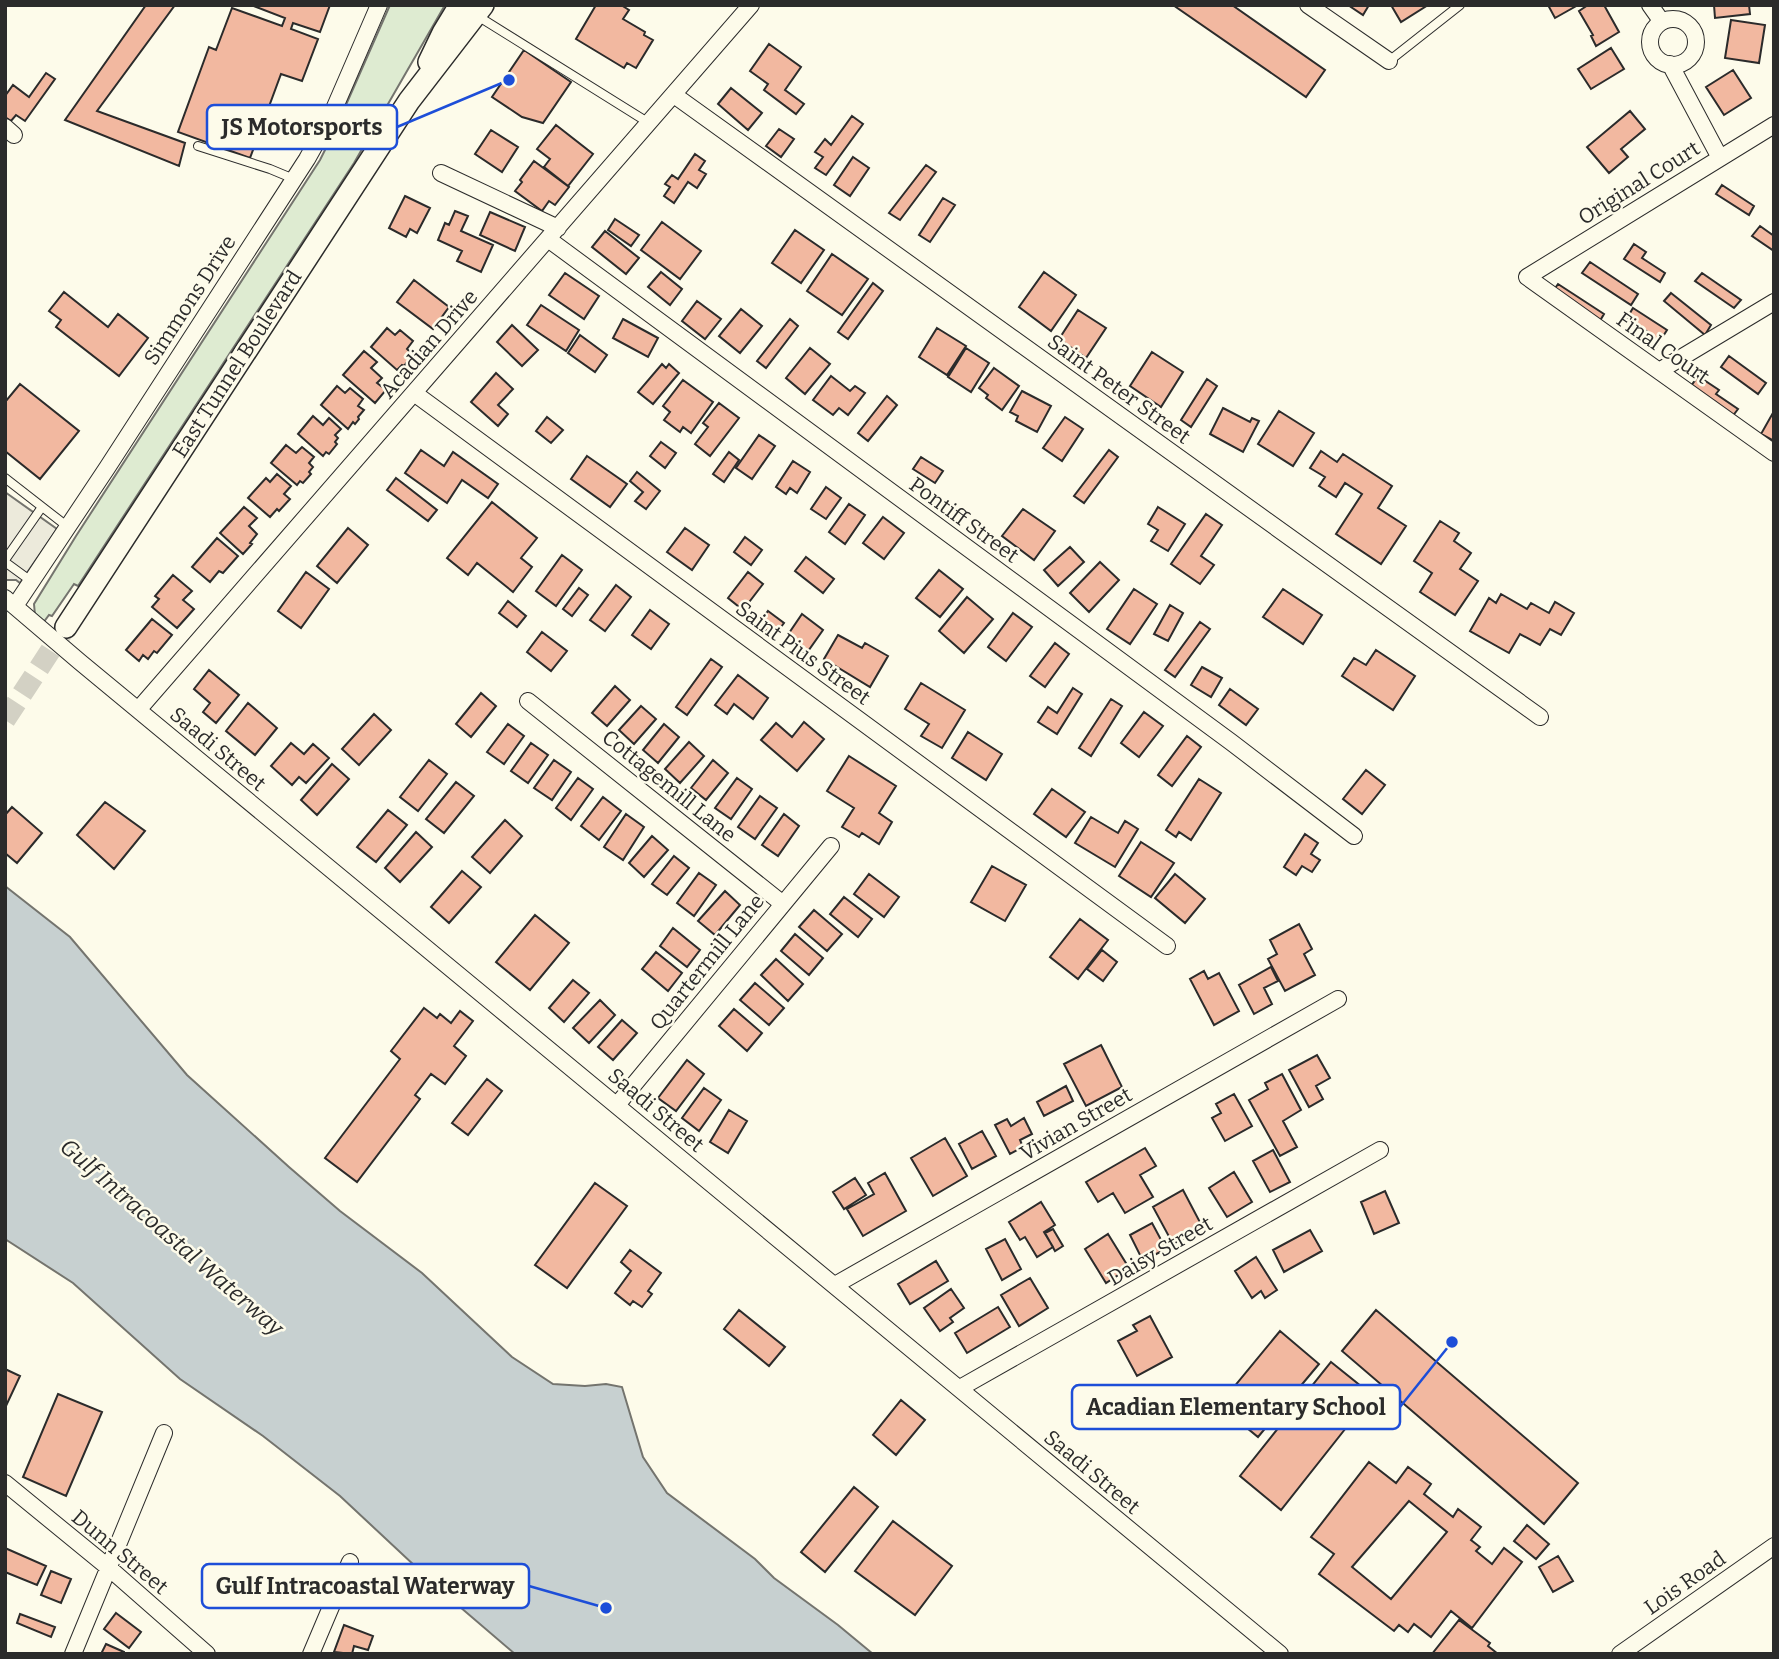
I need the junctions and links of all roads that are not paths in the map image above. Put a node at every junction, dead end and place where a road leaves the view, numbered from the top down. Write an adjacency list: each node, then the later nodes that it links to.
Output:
1 (379, 5): 16 (street, Simmons Drive)
2 (751, 5): 10 (street, Acadian Drive)
3 (1308, 5): 8 (street)
4 (1460, 5): 8 (lane)
5 (1650, 5): 7 (street)
6 (473, 9): 11 (lane); 29 (main road, East Tunnel Boulevard)
7 (1662, 22): 9 (street); 9 (street)
8 (1389, 61)
9 (1670, 64): 14 (street)
10 (674, 94): 11 (street, Acadian Drive); 32 (street, Saint Peter Street)
11 (649, 123): 17 (street, Acadian Drive)
12 (1774, 125): 14 (street, Original Court)
13 (198, 146): 16 (lane)
14 (1720, 158): 18 (street, Original Court)
15 (441, 173): 17 (street, Pontiff Street)
16 (294, 179): 25 (street, Simmons Drive)
17 (553, 233): 21 (street, Acadian Drive); 33 (street, Pontiff Street)
18 (1527, 277): 20 (street, Final Court)
19 (1774, 302): 20 (street)
20 (1659, 371): 22 (street, Final Court)
21 (414, 393): 31 (street, Acadian Drive); 36 (street, Saint Pius Street)
22 (1774, 453)
23 (5, 478): 24 (lane)
24 (42, 507): 25 (lane); 26 (lane)
25 (68, 527): 27 (street, Simmons Drive)
26 (5, 561): 27 (lane)
27 (31, 581): 28 (street, Simmons Drive)
28 (10, 602): 31 (street, Saadi Street)
29 (66, 627)
30 (528, 701): 35 (street, Cottagemill Lane)
31 (138, 710): 38 (street, Saadi Street)
32 (1540, 718)
33 (1354, 836)
34 (831, 846): 35 (street, Quartermill Lane)
35 (783, 904): 38 (street, Quartermill Lane)
36 (1167, 946)
37 (1338, 999): 40 (street, Vivian Street)
38 (617, 1105): 40 (street, Saadi Street)
39 (1380, 1150): 41 (street, Daisy Street)
40 (835, 1285): 41 (street, Saadi Street)
41 (960, 1388): 50 (street, Saadi Street)
42 (164, 1433): 46 (street)
43 (5, 1483): 46 (street, Dunn Street)
44 (1774, 1546): 51 (street, Lois Road)
45 (350, 1562): 49 (street)
46 (109, 1569): 47 (street); 48 (street, Dunn Street)
47 (73, 1654)
48 (207, 1654)
49 (311, 1654)
50 (1280, 1654)
51 (1620, 1654)

